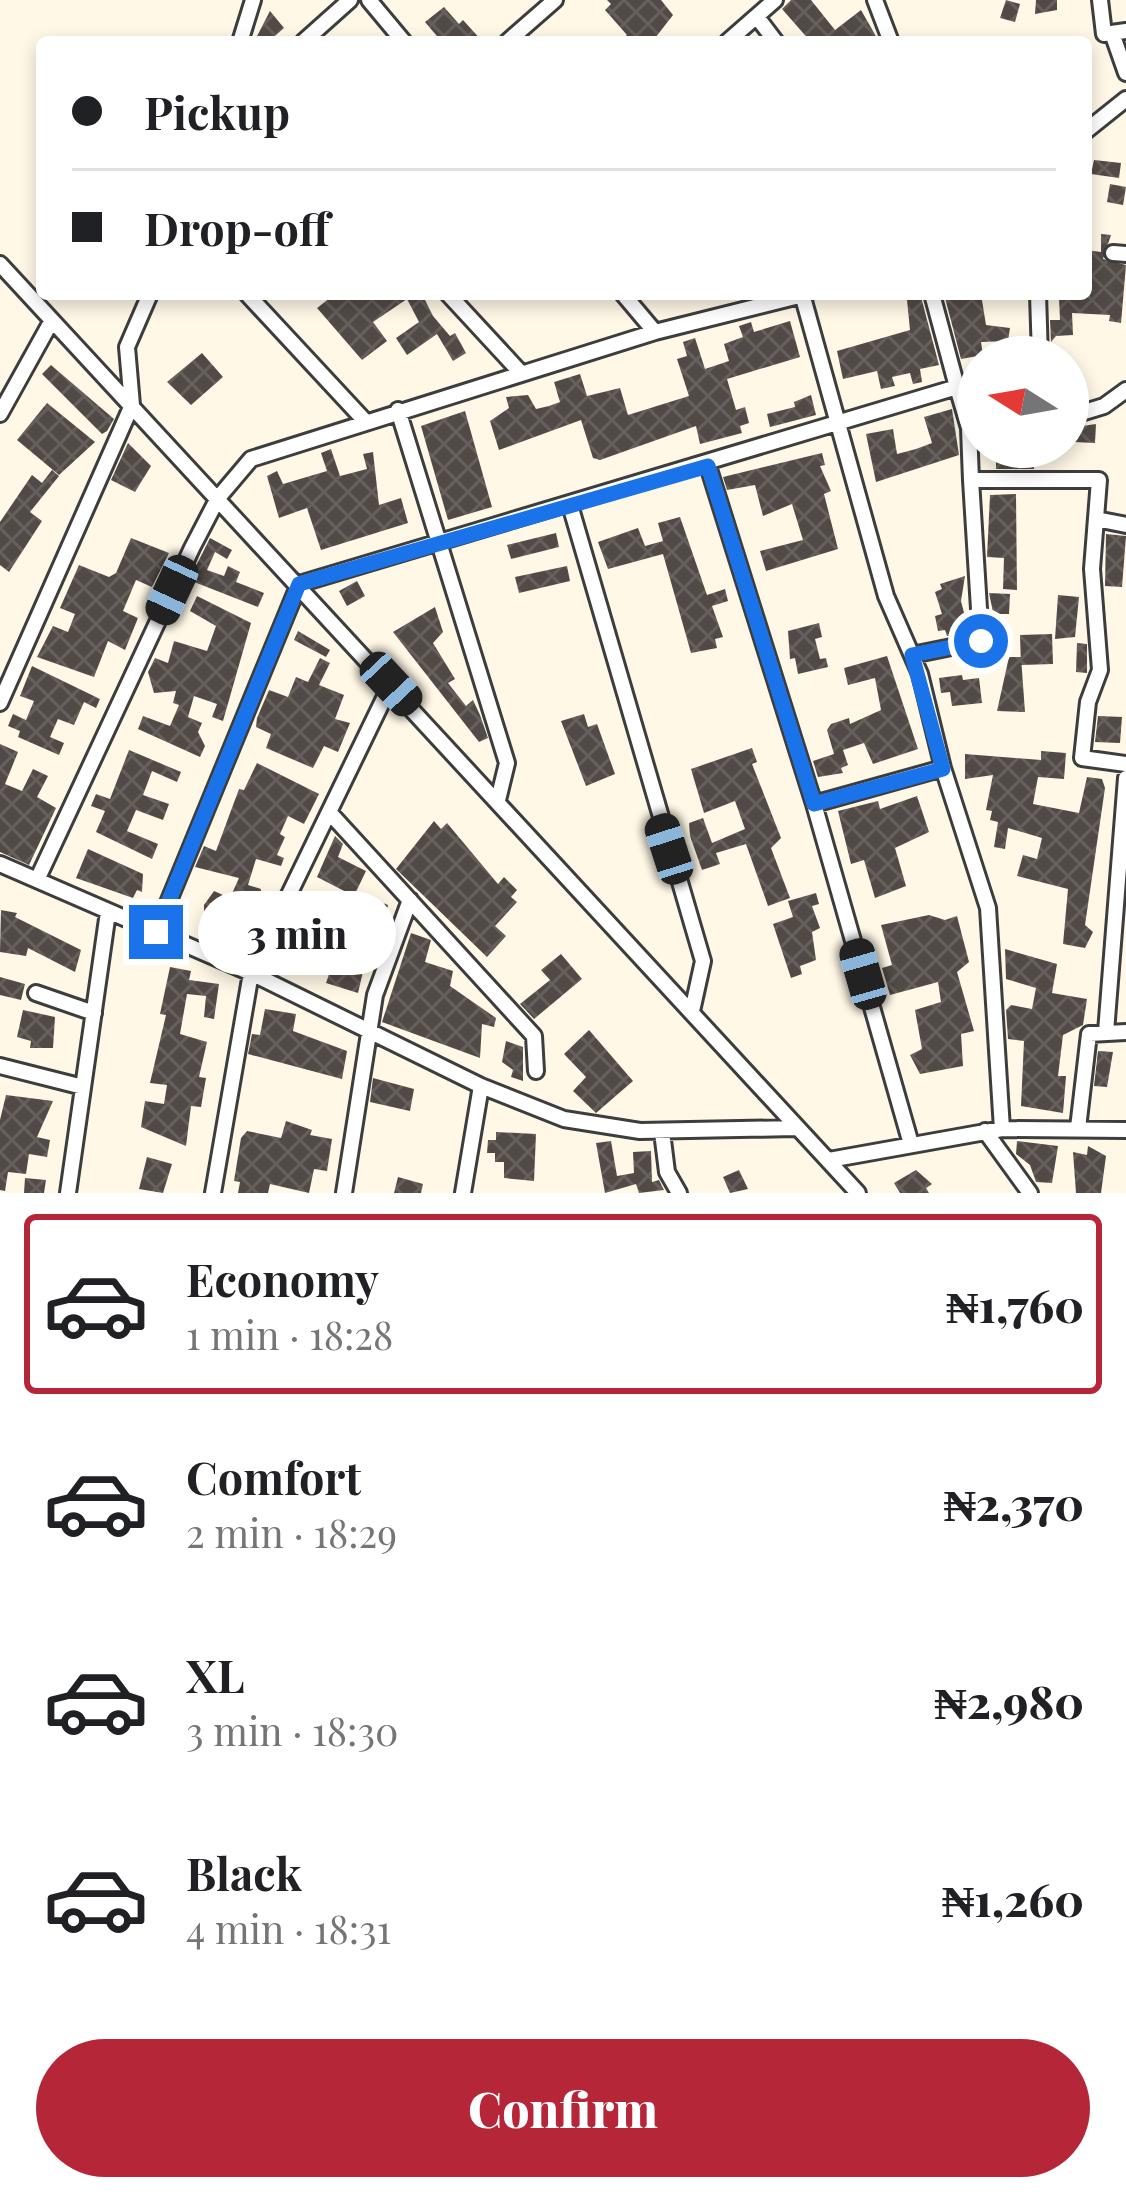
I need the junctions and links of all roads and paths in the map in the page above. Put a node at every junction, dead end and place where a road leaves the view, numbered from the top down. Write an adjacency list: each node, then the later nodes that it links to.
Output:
1 (253, 0): 10 (street)
2 (350, 0): 11 (street)
3 (369, 0): 12 (street)
4 (555, 0): 13 (street)
5 (775, 0): 8 (street)
6 (874, 0): 16 (street)
7 (1100, 0): 9 (street)
8 (757, 17): 14 (street); 15 (street)
9 (1119, 32): 17 (street)
10 (242, 36)
11 (310, 36)
12 (399, 36)
13 (514, 36)
14 (734, 36)
15 (771, 36)
16 (889, 36)
17 (1126, 73)
18 (1126, 99): 19 (street)
19 (1092, 126)
20 (0, 263): 29 (street)
21 (147, 300): 35 (street)
22 (253, 300): 39 (street)
23 (454, 300): 32 (street)
24 (628, 300): 30 (street)
25 (784, 300): 30 (street)
26 (805, 300): 40 (street)
27 (934, 300): 33 (street)
28 (1038, 300): 31 (street)
29 (51, 322): 35 (street); 38 (street)
30 (656, 332): 32 (street)
31 (1039, 336)
32 (521, 373): 36 (street)
33 (957, 387): 40 (street)
34 (1126, 390): 37 (street)
35 (132, 404): 44 (street); 52 (street)
36 (398, 410): 39 (street); 48 (street)
37 (1089, 411)
38 (0, 414)
39 (365, 422): 44 (street)
40 (841, 423): 41 (street); 50 (street)
41 (708, 466): 45 (street); 57 (street)
42 (972, 468): 43 (street)
43 (971, 479): 46 (street); 50 (street)
44 (218, 498): 49 (street); 60 (street)
45 (570, 505): 48 (street); 66 (street)
46 (1096, 519): 47 (street); 53 (street)
47 (1126, 525)
48 (440, 541): 49 (street); 56 (street)
49 (299, 584): 51 (street); 63 (street)
50 (912, 655): 54 (street)
51 (391, 684): 56 (street); 58 (street)
52 (0, 704)
53 (1126, 764)
54 (943, 769): 57 (street); 77 (street)
55 (1126, 778): 69 (street)
56 (498, 800): 66 (street)
57 (814, 804): 81 (street)
58 (329, 812): 61 (street); 64 (street)
59 (0, 864): 60 (street)
60 (37, 880): 62 (street)
61 (410, 900): 68 (street); 72 (street)
62 (108, 912): 63 (street); 67 (street)
63 (156, 932): 64 (street)
64 (251, 973): 68 (street); 84 (street)
65 (36, 993): 67 (street)
66 (692, 1011): 75 (street)
67 (94, 1013): 74 (street)
68 (371, 1028): 73 (street); 85 (street)
69 (1106, 1032): 70 (street); 76 (street)
70 (1126, 1032)
71 (0, 1066): 74 (street)
72 (536, 1071)
73 (481, 1086): 80 (street); 86 (street)
74 (83, 1087): 83 (street)
75 (795, 1128): 80 (street); 82 (street)
76 (1078, 1128): 77 (street); 78 (street)
77 (1002, 1129): 79 (street)
78 (1126, 1130)
79 (985, 1131): 81 (street); 89 (street)
80 (662, 1132): 87 (street)
81 (911, 1144): 82 (street)
82 (829, 1160): 88 (street)
83 (68, 1193)
84 (213, 1193)
85 (344, 1193)
86 (463, 1193)
87 (679, 1193)
88 (858, 1193)
89 (1030, 1193)

